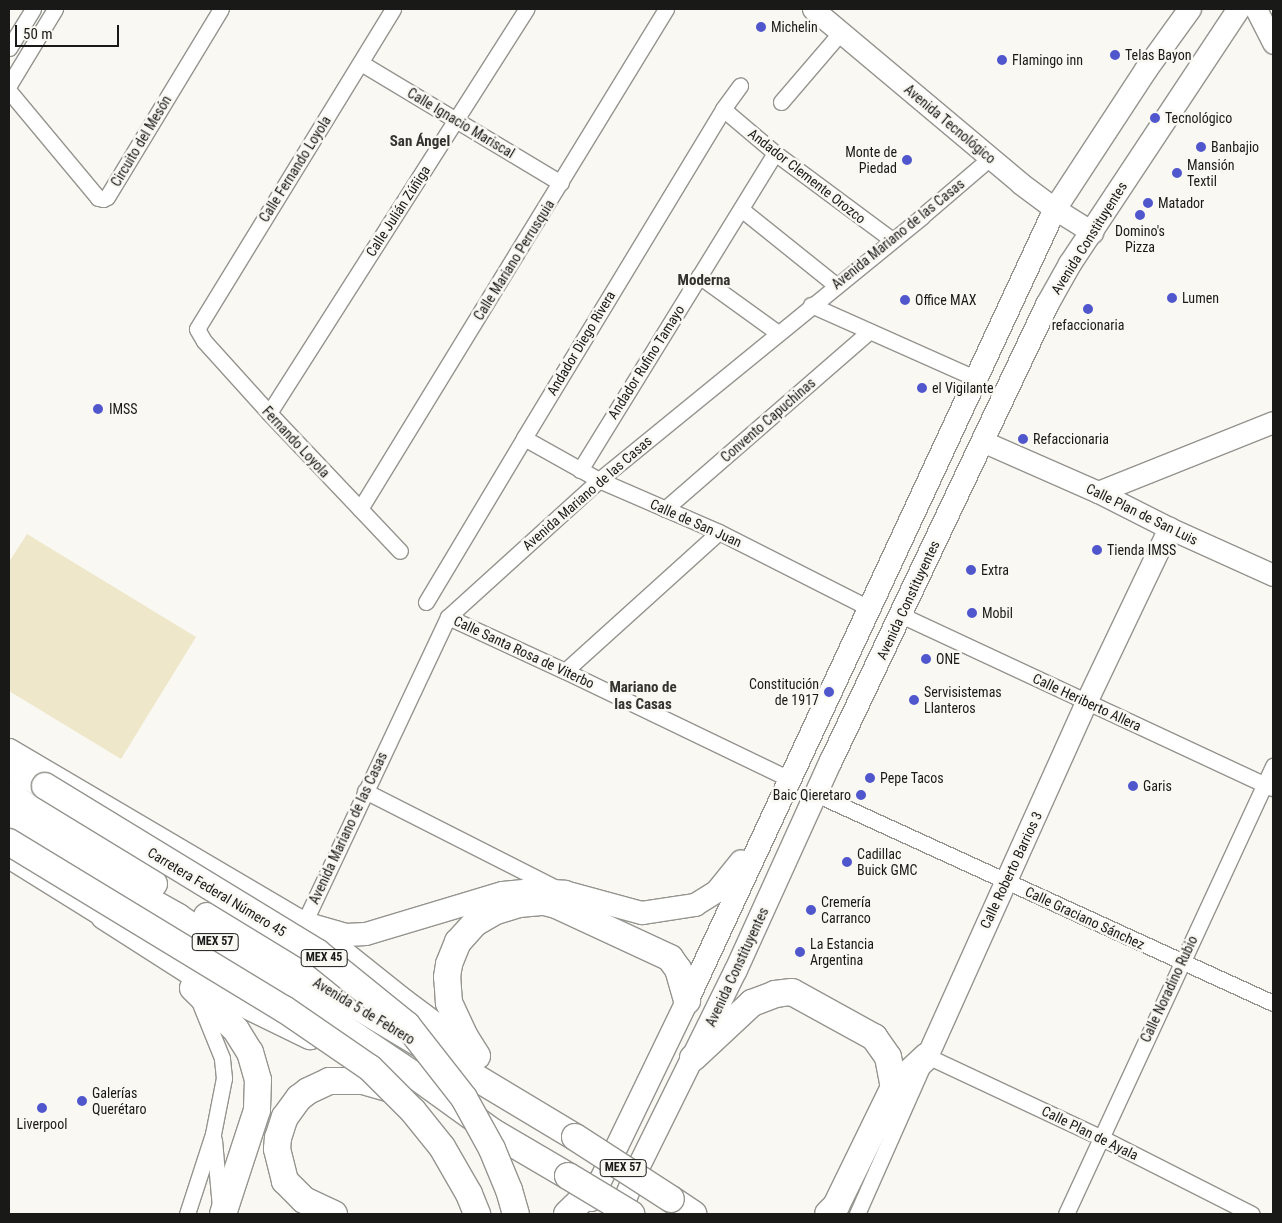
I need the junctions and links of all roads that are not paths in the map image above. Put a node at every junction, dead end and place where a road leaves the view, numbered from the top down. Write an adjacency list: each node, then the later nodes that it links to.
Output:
1 (33, 9): 13 (street)
2 (55, 9): 15 (street)
3 (221, 9): 17 (street, Circuito del Mesón)
4 (393, 9): 14 (street, Calle Fernando Loyola)
5 (526, 9): 20 (street, Calle Julián Zúñiga)
6 (666, 9): 23 (street, Calle Mariano Perrusquia)
7 (813, 9): 11 (street, Avenida Tecnológico)
8 (1190, 9): 25 (main road)
9 (1239, 9): 26 (main road, Avenida Constituyentes)
10 (1256, 9): 12 (street)
11 (841, 32): 18 (street); 22 (street, Avenida Tecnológico)
12 (1273, 43)
13 (9, 48)
14 (361, 63): 20 (street, Calle Ignacio Mariscal); 31 (street, Calle Fernando Loyola)
15 (9, 85)
16 (740, 86): 19 (street, Andador Diego Rivera)
17 (9, 91)
18 (781, 102)
19 (723, 109): 21 (street, Andador Clemente Orozco); 37 (street, Andador Diego Rivera)
20 (457, 119): 23 (street, Calle Ignacio Mariscal); 35 (street, Calle Julián Zúñiga)
21 (775, 153): 24 (street, Andador Rufino Tamayo); 27 (street, Andador Clemente Orozco)
22 (990, 158): 25 (street, Avenida Tecnológico); 27 (street, Avenida Mariano de las Casas)
23 (562, 183): 42 (street, Calle Mariano Perrusquia)
24 (741, 209): 28 (street, Andador Rufino Tamayo); 29 (street)
25 (1055, 209): 26 (street, Avenida Tecnológico); 34 (main road)
26 (1092, 232): 38 (main road, Avenida Constituyentes)
27 (892, 240): 29 (street, Avenida Mariano de las Casas)
28 (699, 276): 33 (street); 39 (street, Andador Rufino Tamayo)
29 (836, 285): 30 (street, Avenida Mariano de las Casas)
30 (811, 305): 32 (street); 33 (street, Avenida Mariano de las Casas)
31 (197, 329): 35 (street, Fernando Loyola)
32 (870, 331): 34 (street); 43 (street, Convento Capuchinas)
33 (778, 333): 40 (street, Avenida Mariano de las Casas)
34 (975, 378): 49 (main road)
35 (269, 413): 42 (street, Fernando Loyola)
36 (1273, 422): 41 (street)
37 (524, 438): 39 (street, Calle de San Juan); 48 (street, Andador Diego Rivera)
38 (982, 441): 41 (street, Calle Plan de San Luis); 50 (main road, Avenida Constituyentes)
39 (580, 470): 40 (street, Calle de San Juan)
40 (599, 480): 43 (street, Calle de San Juan); 51 (street, Avenida Mariano de las Casas)
41 (1098, 492): 44 (street, Calle Plan de San Luis)
42 (360, 509): 46 (street, Fernando Loyola)
43 (665, 509): 45 (street, Calle de San Juan)
44 (1169, 528): 47 (street, Calle Plan de San Luis); 53 (street, Calle Roberto Barrios 3)
45 (719, 532): 49 (street, Calle de San Juan); 52 (street)
46 (400, 551)
47 (1273, 575)
48 (426, 602)
49 (869, 608): 57 (main road)
50 (902, 615): 53 (street, Calle Heriberto Allera); 60 (main road, Avenida Constituyentes)
51 (448, 617): 52 (street, Calle Santa Rosa de Viterbo); 59 (street, Avenida Mariano de las Casas)
52 (565, 670): 57 (street, Calle Santa Rosa de Viterbo)
53 (1086, 702): 58 (street, Calle Heriberto Allera); 66 (street, Calle Roberto Barrios 3)
54 (9, 749): 69 (street)
55 (1273, 765): 58 (street, Calle Noradino Rubio)
56 (9, 768): 88 (highway, Carretera Federal Número 45 / MEX 45, bridge)
57 (789, 779): 63 (main road)
58 (1268, 787): 70 (street, Calle Noradino Rubio)
59 (365, 791): 67 (street); 69 (street, Avenida Mariano de las Casas)
60 (816, 794): 66 (street, Calle Graciano Sánchez); 76 (main road, Avenida Constituyentes)
61 (9, 795): 80 (highway, Avenida 5 de Febrero / MEX 57)
62 (9, 822): 77 (highway, Avenida 5 de Febrero / MEX 57)
63 (762, 835): 67 (main road); 72 (main road)
64 (9, 842): 87 (highway, bridge)
65 (9, 857): 68 (street)
66 (1006, 881): 70 (street, Calle Graciano Sánchez); 75 (street, Calle Roberto Barrios 3)
67 (565, 892): 69 (main road)
68 (104, 916): 71 (street); 77 (highway)
69 (304, 923): 74 (highway)
70 (1182, 963): 73 (street, Calle Graciano Sánchez); 82 (street, Calle Noradino Rubio)
71 (193, 988): 81 (street); 85 (highway)
72 (686, 1001): 74 (highway); 83 (main road)
73 (1273, 1003)
74 (477, 1056): 80 (highway)
75 (927, 1056): 78 (highway); 82 (street, Calle Plan de Ayala); 95 (street, Calle Roberto Barrios 3)
76 (693, 1058): 78 (highway); 91 (main road, Avenida Constituyentes)
77 (414, 1075): 79 (highway, Avenida 5 de Febrero / MEX 57)
78 (894, 1087): 94 (highway)
79 (493, 1132): 86 (highway); 92 (highway, Avenida 5 de Febrero / MEX 57, bridge)
80 (566, 1132): 93 (highway, Avenida 5 de Febrero / MEX 57, bridge)
81 (213, 1134): 84 (street); 85 (street)
82 (1100, 1137): 96 (street, Calle Noradino Rubio); 97 (street, Calle Plan de Ayala)
83 (597, 1185): 89 (highway); 90 (main road)
84 (187, 1214)
85 (222, 1214)
86 (334, 1214)
87 (477, 1214)
88 (516, 1214)
89 (567, 1214)
90 (584, 1214)
91 (619, 1214)
92 (631, 1214)
93 (693, 1214)
94 (828, 1214)
95 (857, 1214)
96 (1066, 1214)
97 (1252, 1214)

